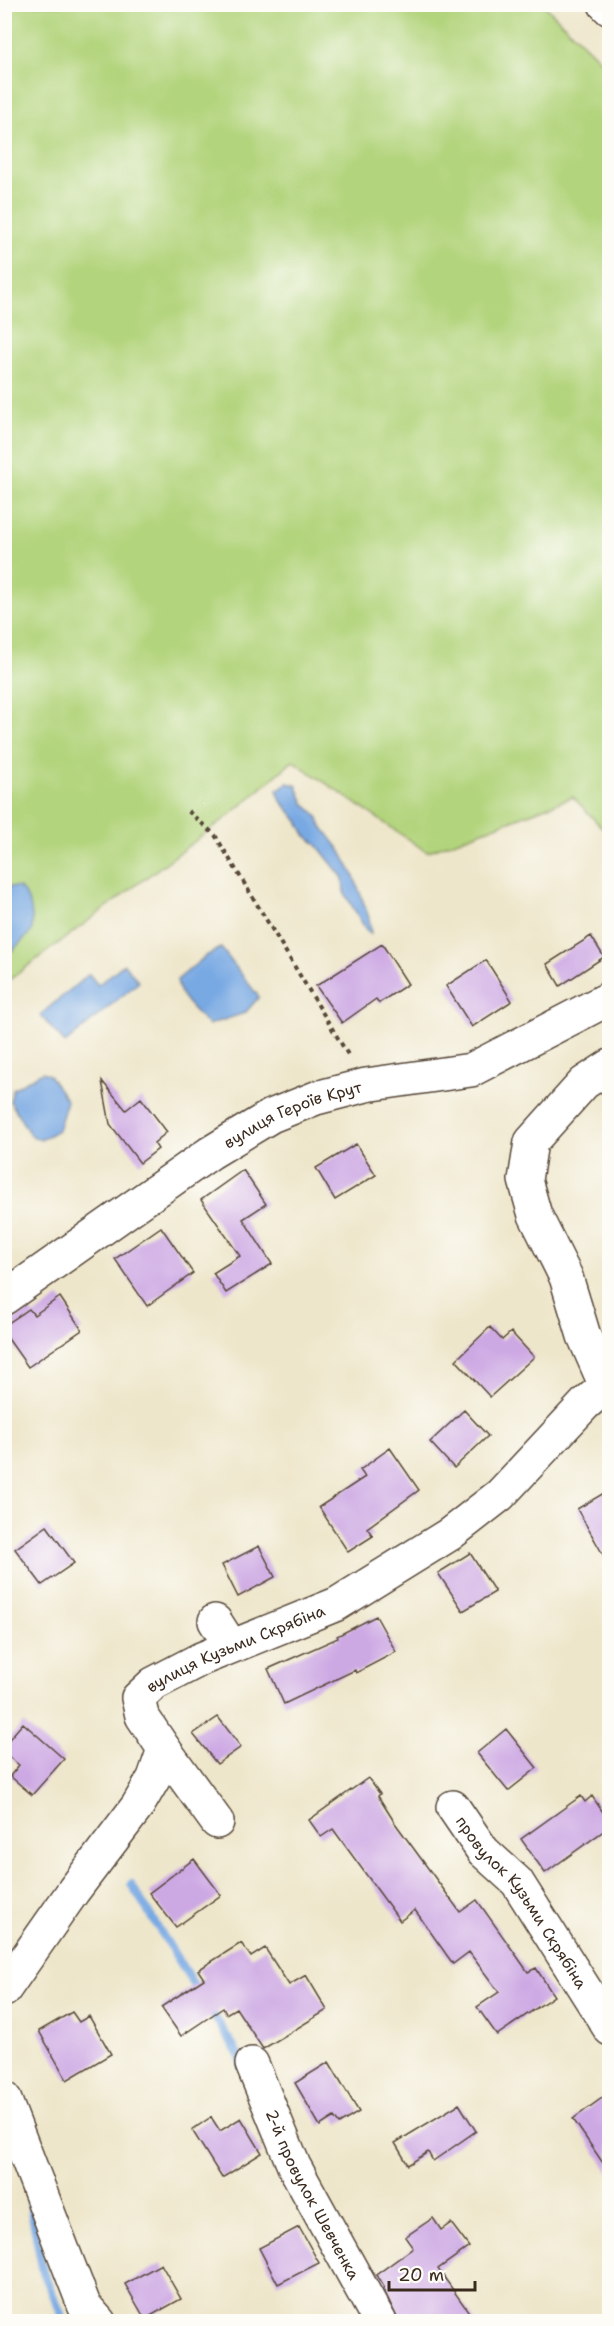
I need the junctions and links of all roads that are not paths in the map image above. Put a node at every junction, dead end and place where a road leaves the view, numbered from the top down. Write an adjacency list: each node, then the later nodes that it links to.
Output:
1 (605, 4): 2 (street)
2 (609, 9)
3 (609, 998): 5 (street, вулиця Героїв Крут)
4 (609, 1066): 6 (street, вулиця Кузьми Скрябіна)
5 (4, 1298)
6 (608, 1389): 7 (street, вулиця Кузьми Скрябіна)
7 (164, 1749): 9 (street); 10 (street)
8 (453, 1807): 11 (street, провулок Кузьми Скрябіна)
9 (217, 1822)
10 (4, 1990)
11 (609, 2029)
12 (252, 2064): 15 (street, 2-й провулок Шевченка)
13 (4, 2098): 14 (street)
14 (99, 2322)
15 (380, 2322)

